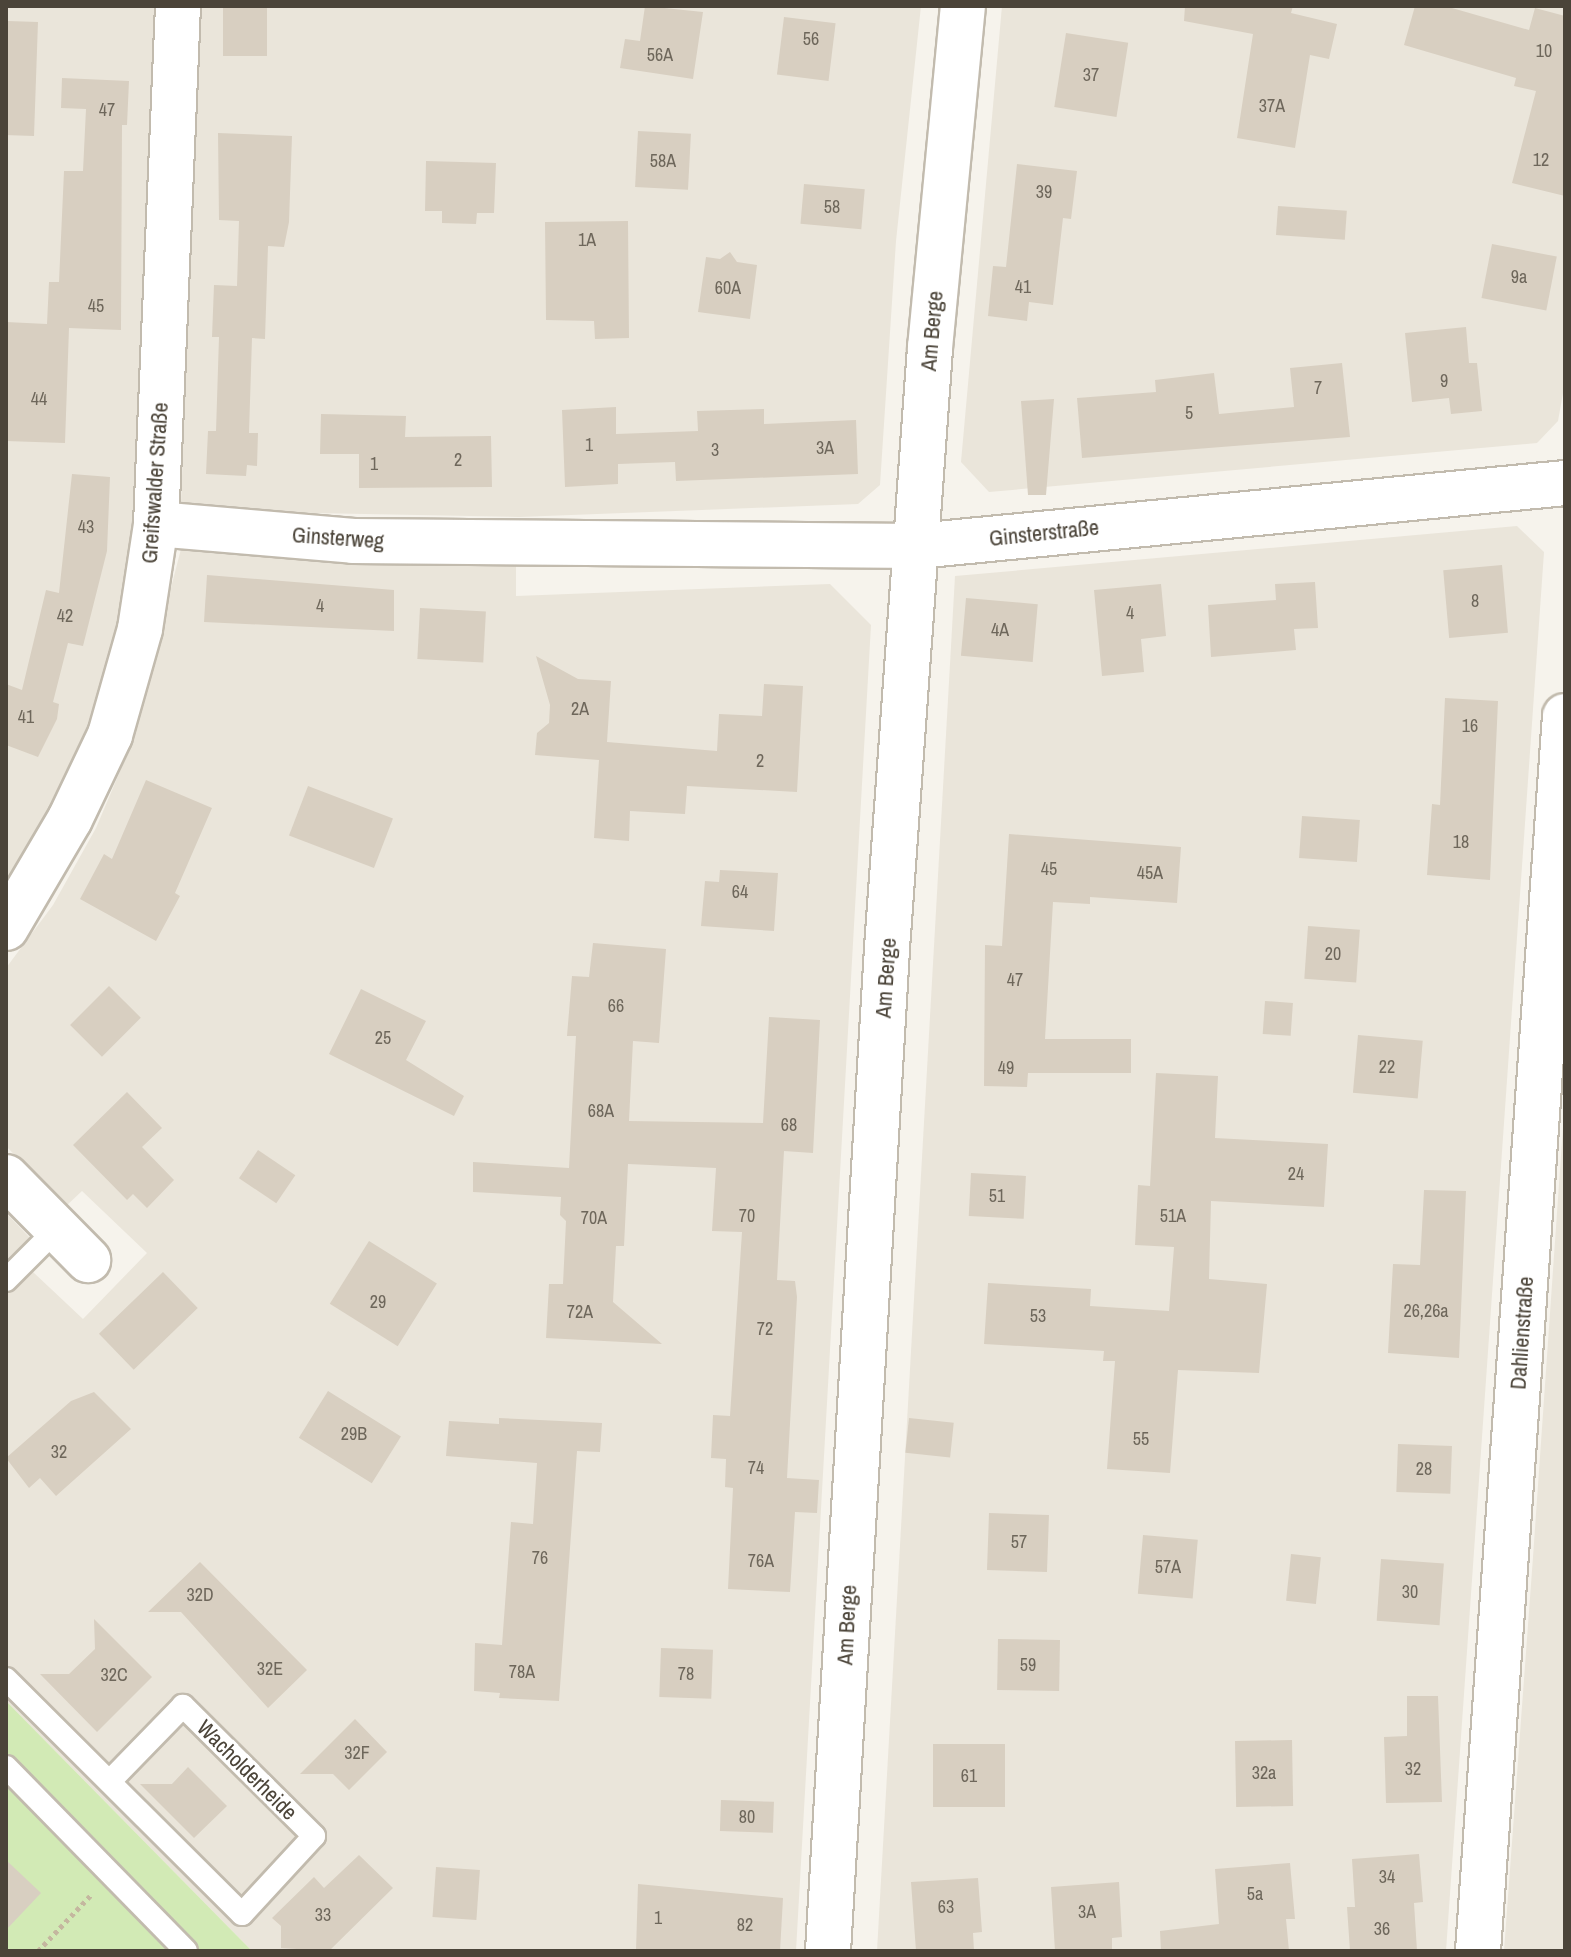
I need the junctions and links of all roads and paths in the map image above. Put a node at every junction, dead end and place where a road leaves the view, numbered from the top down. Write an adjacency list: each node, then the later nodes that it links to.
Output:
1 (178, 6): 4 (street, Greifswalder Straße)
2 (963, 6): 6 (street, Am Berge)
3 (1565, 483): 6 (street, Ginsterstraße)
4 (156, 524): 5 (street, Ginsterweg); 8 (street, Greifswalder Straße)
5 (520, 543): 6 (street, Ginsterstraße)
6 (917, 546): 19 (street, Am Berge)
7 (1565, 716): 20 (street, Dahlienstraße)
8 (6, 928)
9 (6, 1177): 10 (street)
10 (57, 1229): 11 (street); 12 (lane)
11 (88, 1260)
12 (6, 1280)
13 (6, 1679): 15 (lane, Wacholderheide)
14 (6, 1767): 16 (lane)
15 (110, 1781): 15 (lane, Wacholderheide)
16 (111, 1874): 17 (path); 18 (lane)
17 (38, 1951)
18 (186, 1951)
19 (828, 1951)
20 (1478, 1951)

